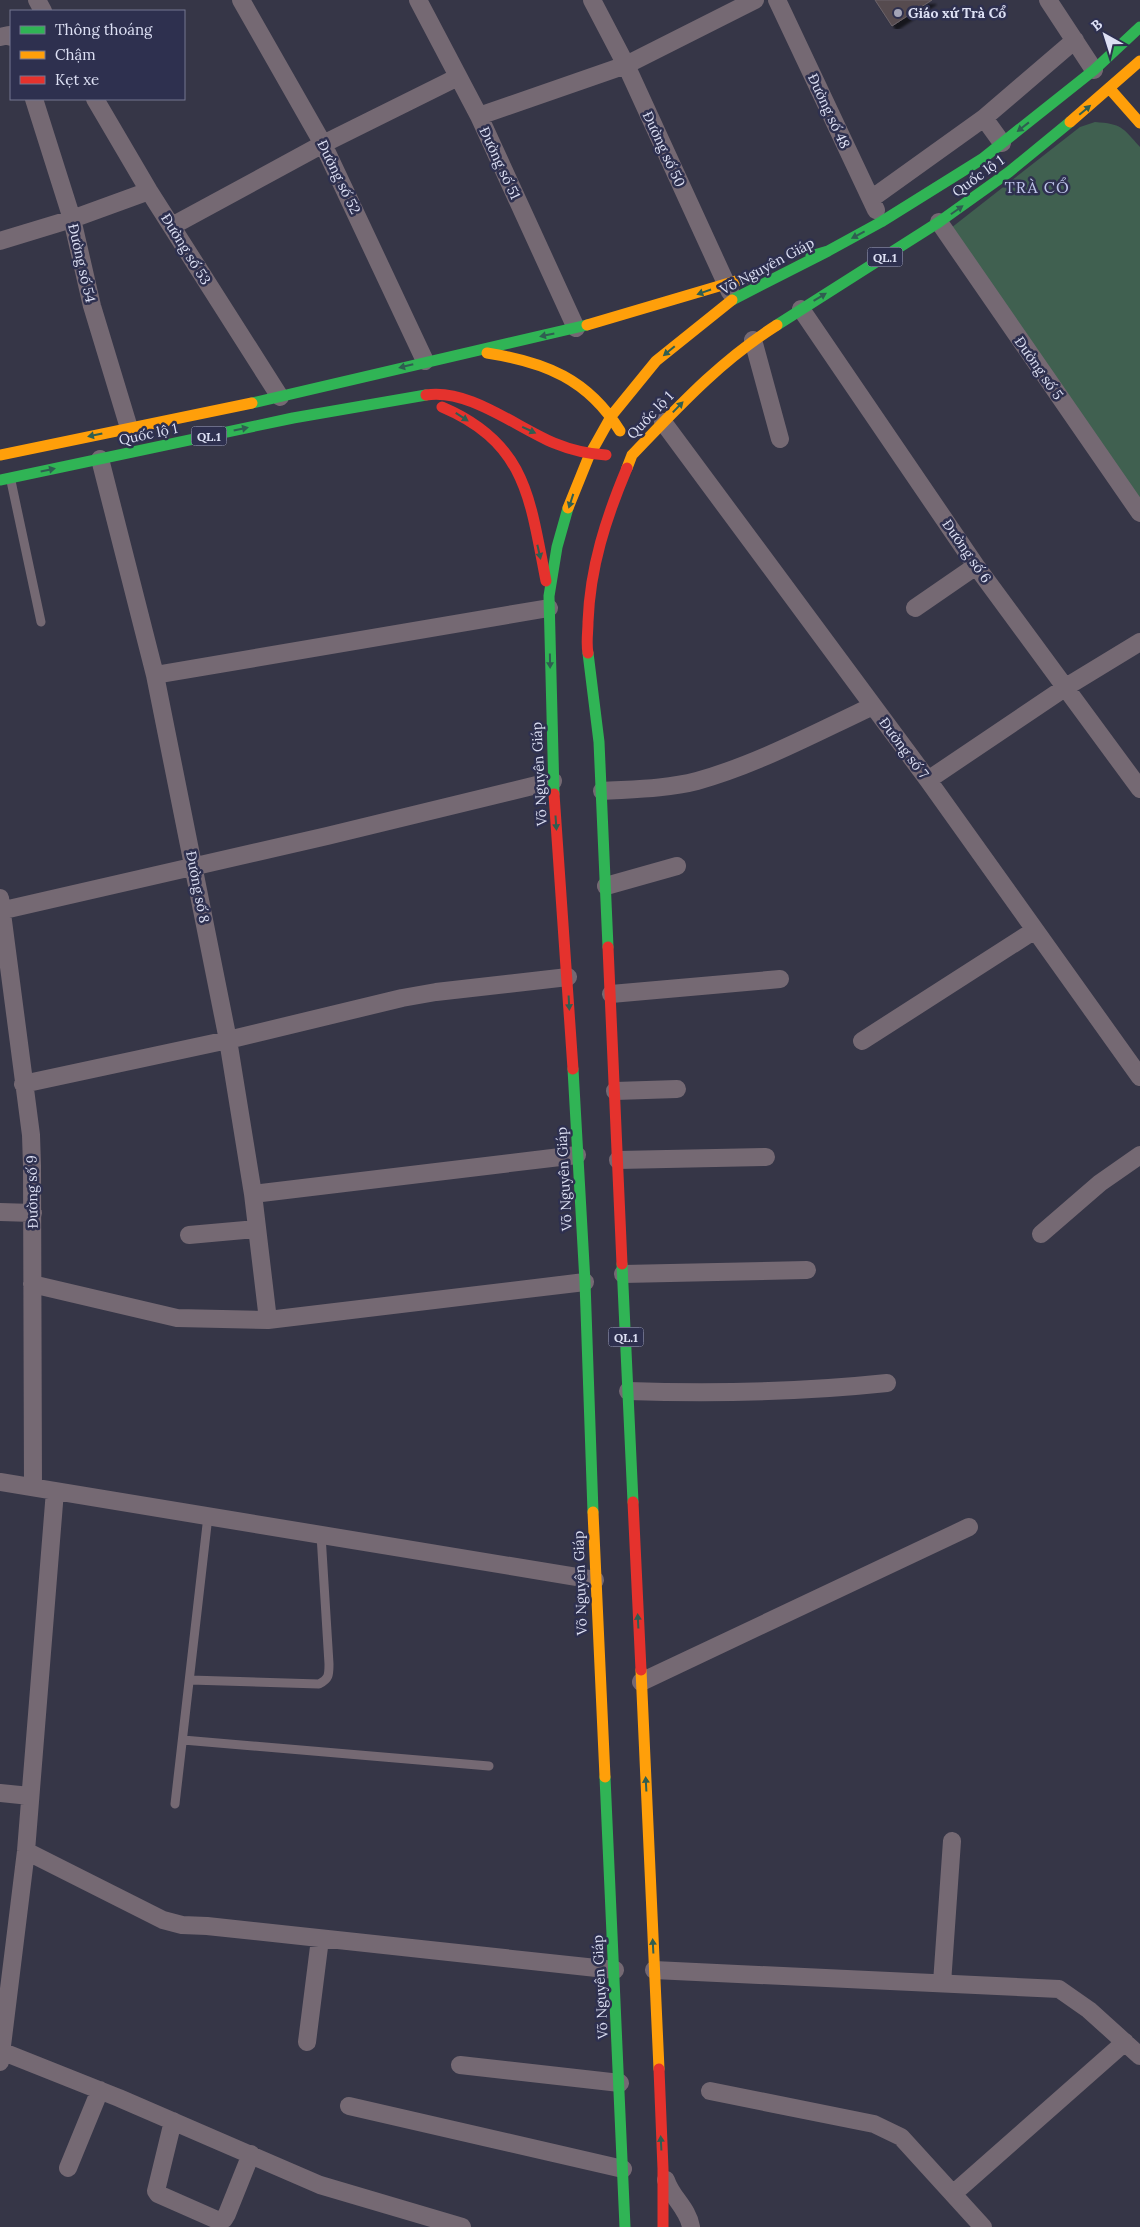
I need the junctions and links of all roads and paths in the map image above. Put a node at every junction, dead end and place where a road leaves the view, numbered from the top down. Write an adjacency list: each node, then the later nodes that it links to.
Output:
1 (241, 0): 20 (street, Đường số 52)
2 (418, 0): 12 (street, Đường số 51)
3 (592, 0): 10 (street, Đường số 50)
4 (756, 0): 10 (street)
5 (777, 0): 22 (street, Đường số 48)
6 (1048, 0): 8 (street)
7 (1140, 27): 11 (main road, Quốc lộ 1 / QL.1)
8 (1075, 40): 11 (street); 17 (street)
9 (1140, 61): 13 (main road, Quốc lộ 1 / QL.1)
10 (626, 65): 16 (street); 29 (street, Đường số 50)
11 (1094, 70): 19 (main road, Quốc lộ 1 / QL.1, one-way to 19)
12 (458, 77): 16 (street, Đường số 51); 20 (street)
13 (1110, 89): 18 (main road); 25 (main road, Quốc lộ 1 / QL.1, one-way to 13)
14 (34, 100): 23 (street, Đường số 54)
15 (96, 100): 21 (street, Đường số 53)
16 (479, 116): 31 (street, Đường số 51)
17 (984, 118): 19 (street); 22 (street)
18 (1140, 123)
19 (1002, 143): 24 (main road, Quốc lộ 1 / QL.1)
20 (324, 144): 26 (street); 34 (street, Đường số 52)
21 (150, 191): 23 (street); 26 (street, Đường số 53)
22 (871, 200): 24 (street, Đường số 48)
23 (72, 219): 27 (street); 39 (street, Đường số 54)
24 (881, 222): 28 (main road, Quốc lộ 1 / QL.1, one-way to 28)
25 (939, 222): 30 (main road, Quốc lộ 1 / QL.1, one-way to 25); 46 (street, Đường số 5)
26 (172, 226): 36 (street, Đường số 53)
27 (0, 242)
28 (828, 251): 29 (main road, Quốc lộ 1 / QL.1); 29 (main road, Võ Nguyên Giáp / QL.1)
29 (730, 292): 31 (main road, Quốc lộ 1 / QL.1, one-way to 31); 37 (main road, Võ Nguyên Giáp / QL.1, one-way to 37)
30 (801, 309): 32 (main road, Quốc lộ 1 / QL.1); 47 (street, Đường số 6)
31 (576, 328): 33 (main road, Quốc lộ 1 / QL.1, one-way to 33)
32 (753, 340): 38 (main road, Quốc lộ 1 / QL.1, one-way to 32); 40 (street)
33 (471, 351): 34 (main road, Quốc lộ 1 / QL.1); 37 (main road)
34 (424, 361): 36 (main road, Quốc lộ 1 / QL.1, one-way to 36)
35 (418, 396): 43 (main road, Quốc lộ 1 / QL.1, one-way to 43); 44 (main road, Quốc lộ 1 / QL.1, one-way to 35); 48 (main road, one-way to 48)
36 (280, 397): 39 (main road, Quốc lộ 1 / QL.1)
37 (612, 415): 41 (main road); 43 (main road, Võ Nguyên Giáp / QL.1)
38 (663, 422): 41 (main road, Quốc lộ 1 / QL.1); 54 (street, Đường số 7)
39 (129, 428): 42 (main road, Quốc lộ 1 / QL.1, one-way to 42)
40 (780, 439)
41 (625, 450): 43 (main road, Quốc lộ 1 / QL.1); 58 (main road, QL.1)
42 (0, 455)
43 (589, 456): 48 (main road, Võ Nguyên Giáp / QL.1, one-way to 48)
44 (100, 459): 45 (main road, Quốc lộ 1 / QL.1, one-way to 44); 52 (street, Đường số 8)
45 (5, 479): 50 (lane)
46 (1140, 513)
47 (976, 566): 49 (street); 53 (street, Đường số 6)
48 (549, 602): 52 (street); 56 (main road, Võ Nguyên Giáp / QL.1, one-way to 56)
49 (915, 608)
50 (41, 622)
51 (1140, 642): 53 (street)
52 (155, 674): 59 (street, Đường số 8)
53 (1066, 687): 55 (street); 57 (street, Đường số 6)
54 (873, 706): 55 (street, Đường số 7); 58 (street)
55 (928, 780): 63 (street, Đường số 7)
56 (553, 781): 59 (street); 64 (main road, Võ Nguyên Giáp / QL.1, one-way to 64)
57 (1140, 789)
58 (602, 792): 61 (main road, QL.1)
59 (194, 866): 62 (street); 67 (street, Đường số 8)
60 (677, 866): 61 (street)
61 (606, 886): 66 (main road, QL.1)
62 (1, 907): 70 (street, Đường số 9)
63 (1035, 930): 68 (street); 69 (street, Đường số 7)
64 (568, 977): 67 (street); 73 (main road, Võ Nguyên Giáp / QL.1, one-way to 73)
65 (780, 979): 66 (street)
66 (611, 994): 72 (main road, QL.1)
67 (228, 1040): 70 (street); 77 (street, Đường số 8)
68 (862, 1041)
69 (1140, 1077)
70 (23, 1084): 79 (street, Đường số 9)
71 (677, 1089): 72 (street)
72 (615, 1091): 76 (main road, QL.1)
73 (577, 1155): 77 (street); 85 (main road, Võ Nguyên Giáp / QL.1)
74 (1140, 1155): 82 (street)
75 (766, 1157): 76 (street)
76 (618, 1160): 84 (main road, QL.1)
77 (253, 1194): 80 (street, Đường số 8)
78 (0, 1212): 79 (street)
79 (33, 1213): 86 (street, Đường số 9)
80 (257, 1229): 81 (street); 87 (street, Đường số 8)
81 (189, 1234)
82 (1042, 1234)
83 (807, 1270): 84 (street)
84 (623, 1274): 89 (main road, QL.1)
85 (585, 1282): 87 (street); 96 (main road, Võ Nguyên Giáp / QL.1)
86 (32, 1284): 87 (street); 91 (street, Đường số 9)
87 (268, 1320)
88 (887, 1383): 89 (street)
89 (628, 1391): 98 (main road, QL.1, one-way to 89)
90 (0, 1482): 91 (street)
91 (33, 1487): 92 (street)
92 (55, 1491): 93 (street); 102 (street)
93 (208, 1516): 95 (street); 97 (lane)
94 (969, 1527): 98 (street)
95 (321, 1534): 96 (street); 97 (lane)
96 (595, 1580): 107 (main road, Võ Nguyên Giáp / QL.1)
97 (190, 1680): 99 (lane)
98 (641, 1682): 108 (main road, QL.1, one-way to 98)
99 (183, 1740): 100 (lane); 103 (lane)
100 (489, 1766)
101 (0, 1793): 102 (street)
102 (30, 1796): 105 (street)
103 (175, 1804)
104 (952, 1841): 109 (street)
105 (26, 1851): 106 (street); 112 (street)
106 (320, 1939): 107 (street); 110 (street)
107 (615, 1970): 115 (main road, Võ Nguyên Giáp / QL.1)
108 (654, 1970): 109 (street); 123 (main road, QL.1, one-way to 108)
109 (942, 1984): 111 (street)
110 (307, 2042)
111 (1125, 2042): 113 (street); 124 (street)
112 (1, 2056): 116 (street)
113 (1140, 2056)
114 (460, 2065): 115 (street)
115 (620, 2083): 122 (main road, Võ Nguyên Giáp / QL.1)
116 (100, 2090): 119 (street); 121 (street)
117 (710, 2091): 124 (street)
118 (349, 2106): 122 (street)
119 (173, 2121): 120 (street); 120 (street)
120 (251, 2154): 127 (street)
121 (68, 2168)
122 (623, 2169): 126 (main road, Võ Nguyên Giáp / QL.1)
123 (662, 2169): 125 (street); 128 (main road, QL.1)
124 (954, 2193): 129 (street)
125 (695, 2225)
126 (624, 2226)
127 (462, 2227)
128 (663, 2227)
129 (984, 2227)

